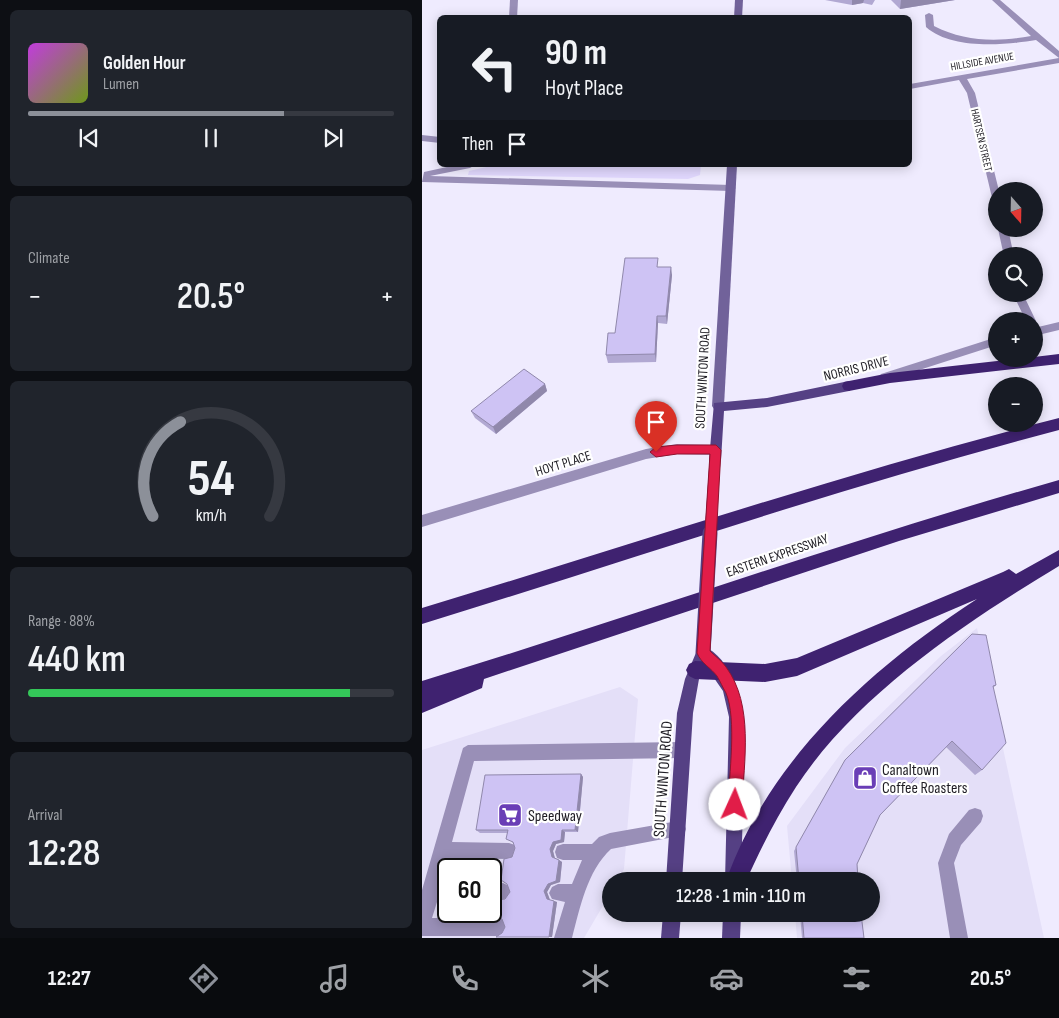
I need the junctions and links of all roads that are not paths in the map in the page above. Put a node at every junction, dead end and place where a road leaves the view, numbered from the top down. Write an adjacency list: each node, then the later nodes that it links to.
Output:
1 (514, 0): 4 (street)
2 (739, 0): 5 (main road)
3 (996, 0): 7 (street)
4 (514, 15)
5 (738, 15)
6 (929, 16): 7 (street)
7 (1038, 37): 8 (street)
8 (1058, 58): 9 (street, HILLSIDE AVENUE)
9 (962, 77): 10 (street, HILLSIDE AVENUE); 16 (street, HARTSEN STREET)
10 (912, 86)
11 (422, 138): 12 (street)
12 (437, 140)
13 (462, 167): 15 (street)
14 (732, 167): 17 (main road, SOUTH WINTON ROAD)
15 (422, 177): 17 (street)
16 (992, 182)
17 (731, 188): 23 (main road, SOUTH WINTON ROAD)
18 (1058, 326): 19 (street)
19 (1043, 327)
20 (988, 344): 22 (street, NORRIS DRIVE)
21 (1058, 359): 22 (highway)
22 (849, 386): 23 (main road, NORRIS DRIVE)
23 (718, 406): 25 (main road, SOUTH WINTON ROAD)
24 (1058, 424): 29 (highway)
25 (715, 455): 27 (street, HOYT PLACE); 31 (main road, SOUTH WINTON ROAD, bridge)
26 (1058, 486): 30 (highway, EASTERN EXPRESSWAY)
27 (422, 522)
28 (1058, 556): 33 (highway); 45 (highway)
29 (422, 616)
30 (582, 640): 34 (highway, EASTERN EXPRESSWAY); 35 (highway)
31 (703, 653): 32 (main road, SOUTH WINTON ROAD); 33 (main road)
32 (695, 670): 33 (highway); 36 (main road, SOUTH WINTON ROAD)
33 (722, 671): 44 (main road)
34 (422, 690)
35 (422, 704)
36 (682, 750): 38 (main road, SOUTH WINTON ROAD); 39 (street)
37 (975, 816): 57 (street)
38 (678, 829): 42 (street); 43 (main road, SOUTH WINTON ROAD)
39 (442, 850): 40 (street); 48 (street)
40 (509, 851)
41 (563, 852): 42 (street)
42 (595, 852): 47 (street)
43 (675, 872)
44 (734, 872)
45 (738, 872)
46 (558, 893): 47 (street)
47 (577, 893): 54 (street)
48 (430, 894): 49 (street); 52 (street)
49 (437, 894)
50 (671, 922): 55 (main road)
51 (732, 922): 56 (main road)
52 (422, 926): 53 (street)
53 (499, 927)
54 (561, 930)
55 (670, 938)
56 (731, 938)
57 (959, 938)

